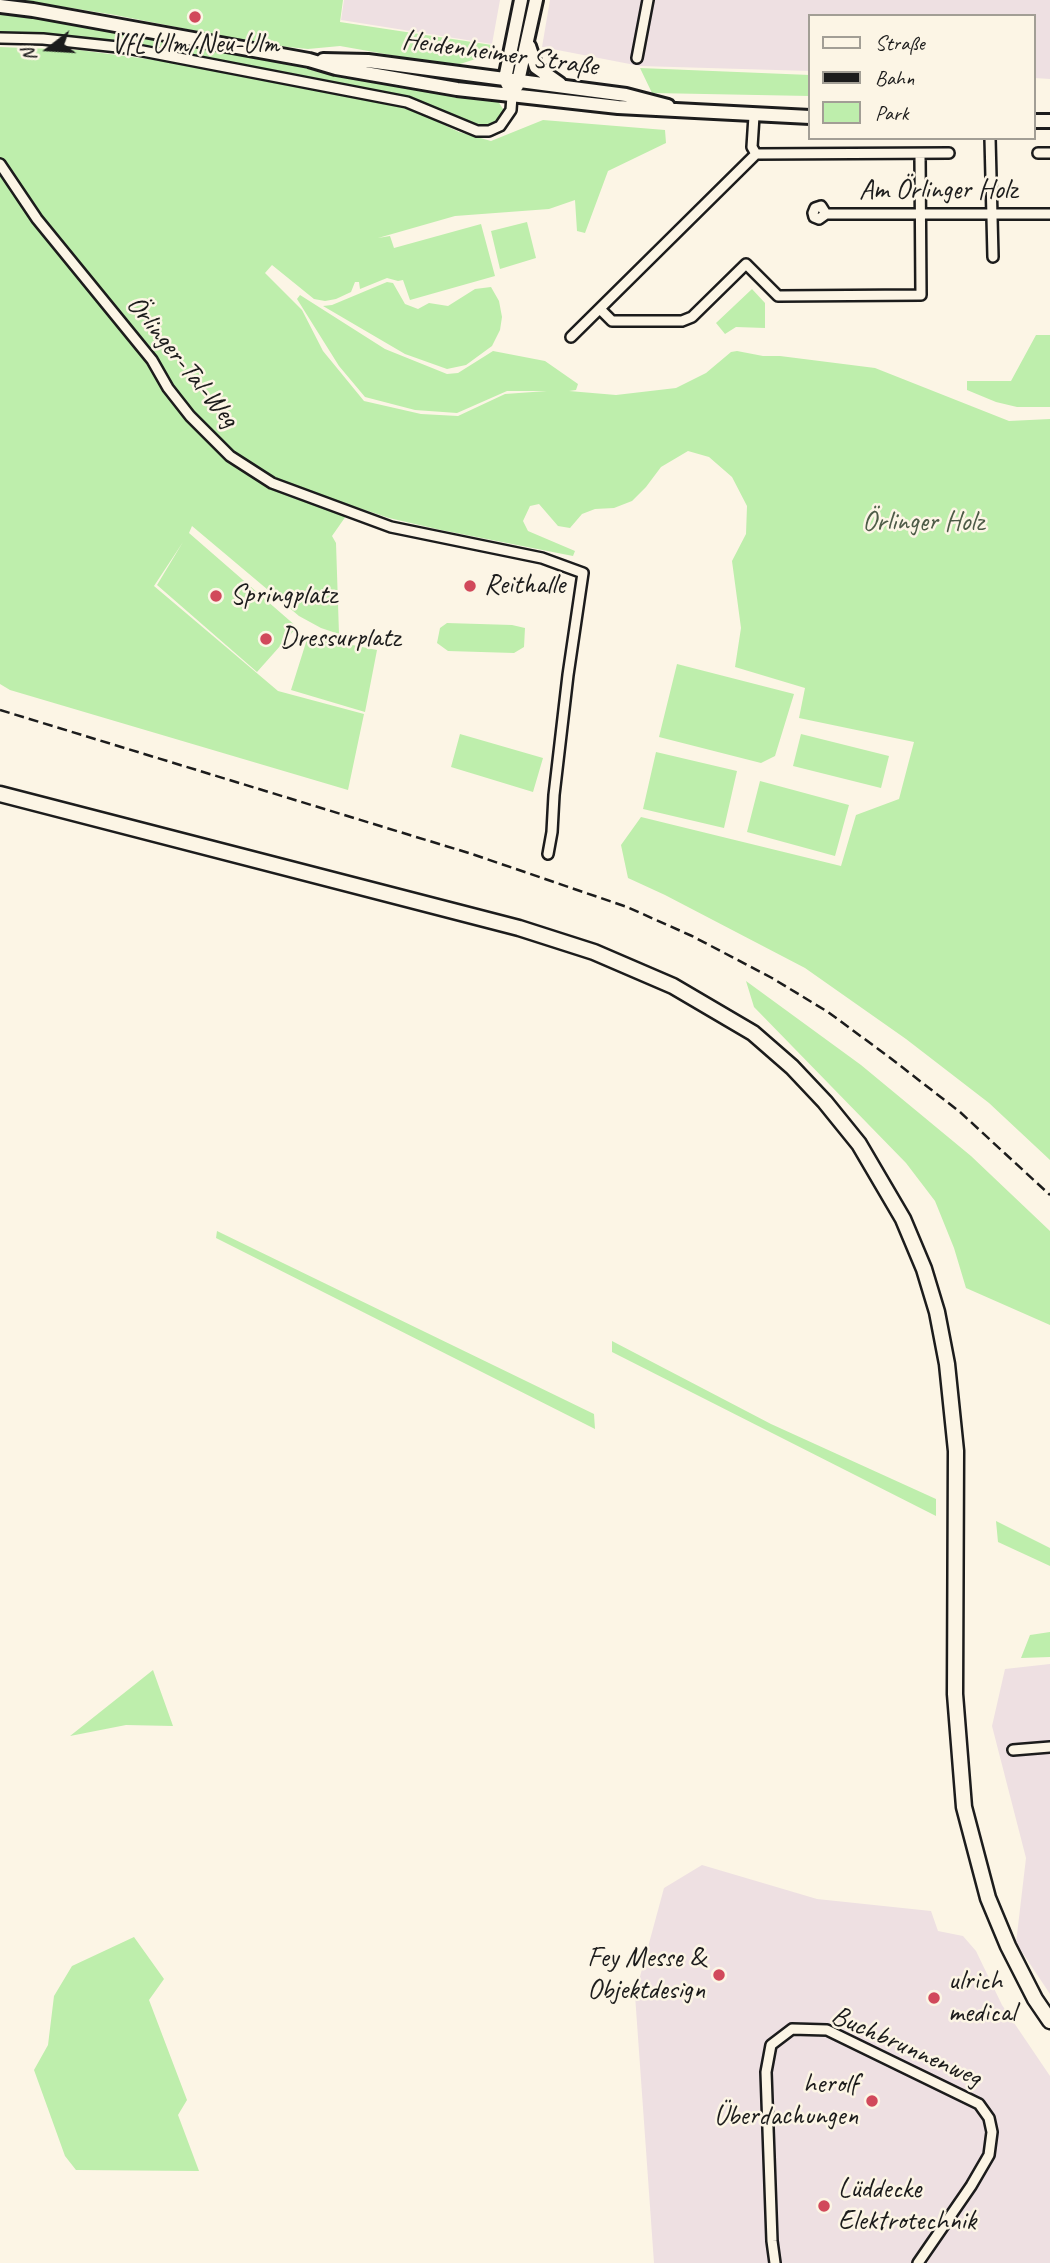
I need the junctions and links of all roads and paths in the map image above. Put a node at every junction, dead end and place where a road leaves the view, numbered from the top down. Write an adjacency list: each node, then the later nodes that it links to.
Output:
1 (521, 0): 7 (main road)
2 (536, 0): 6 (main road)
3 (648, 0): 8 (street)
4 (0, 6): 9 (main road, Heidenheimer Straße)
5 (0, 38): 14 (street)
6 (528, 41): 12 (main road); 13 (main road)
7 (512, 45): 10 (main road); 11 (main road)
8 (637, 58)
9 (309, 60): 10 (main road, Heidenheimer Straße); 14 (main road, Heidenheimer Straße)
10 (483, 76): 11 (main road, Heidenheimer Straße)
11 (505, 79): 12 (main road, Heidenheimer Straße); 14 (main road)
12 (520, 81): 13 (main road, Heidenheimer Straße); 14 (main road)
13 (566, 88): 15 (main road, Heidenheimer Straße)
14 (512, 96): 15 (main road, Heidenheimer Straße)
15 (682, 110): 16 (main road, Heidenheimer Straße)
16 (754, 116): 17 (main road, Heidenheimer Straße); 22 (street)
17 (808, 117)
18 (990, 140): 28 (street)
19 (949, 153): 23 (street)
20 (1038, 153): 21 (street)
21 (1050, 153)
22 (756, 154): 23 (street); 30 (street)
23 (920, 155): 27 (street)
24 (0, 164): 33 (street, Örlinger-Tal-Weg)
25 (826, 214): 27 (street, Am Örlinger Holz)
26 (1050, 214): 28 (street, Am Örlinger Holz)
27 (921, 215): 28 (street, Am Örlinger Holz); 30 (street)
28 (991, 215): 29 (street)
29 (993, 257)
30 (600, 309): 31 (street)
31 (571, 337)
32 (0, 794): 36 (main road)
33 (548, 854)
34 (1050, 1747): 35 (street)
35 (1013, 1750)
36 (1050, 2021)
37 (775, 2263): 38 (street, Buchbrunnenweg)
38 (918, 2263)

